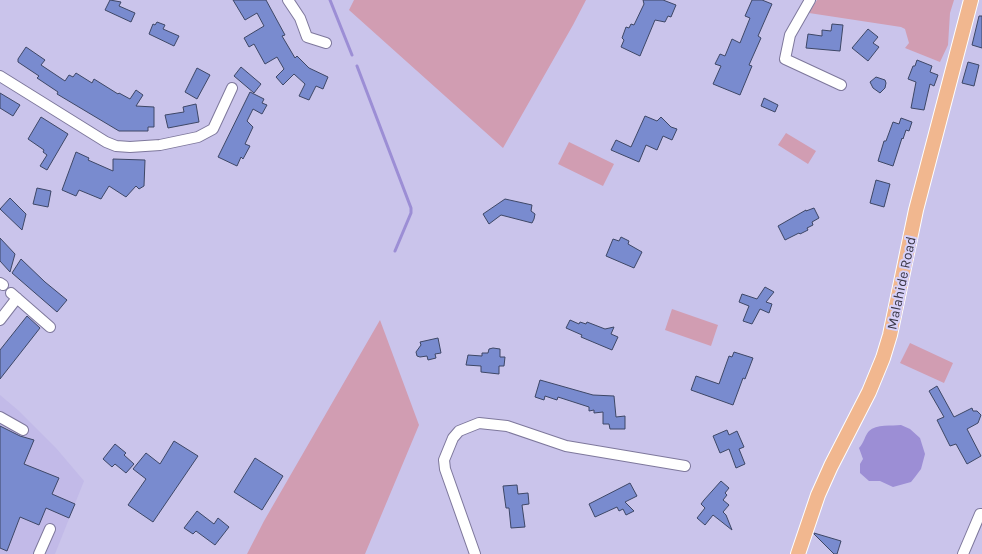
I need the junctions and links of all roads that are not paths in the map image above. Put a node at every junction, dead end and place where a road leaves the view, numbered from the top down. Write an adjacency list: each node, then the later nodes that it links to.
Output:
1 (288, 0): 4 (street)
2 (810, 0): 6 (street)
3 (971, 0): 17 (main road, Malahide Road)
4 (326, 43)
5 (0, 76): 7 (street)
6 (841, 85)
7 (232, 88)
8 (0, 320): 9 (street)
9 (50, 327)
10 (0, 418): 11 (street)
11 (23, 430)
12 (685, 466): 16 (street)
13 (981, 514): 18 (street)
14 (50, 529): 15 (street)
15 (39, 554)
16 (475, 554)
17 (798, 554)
18 (963, 554)

